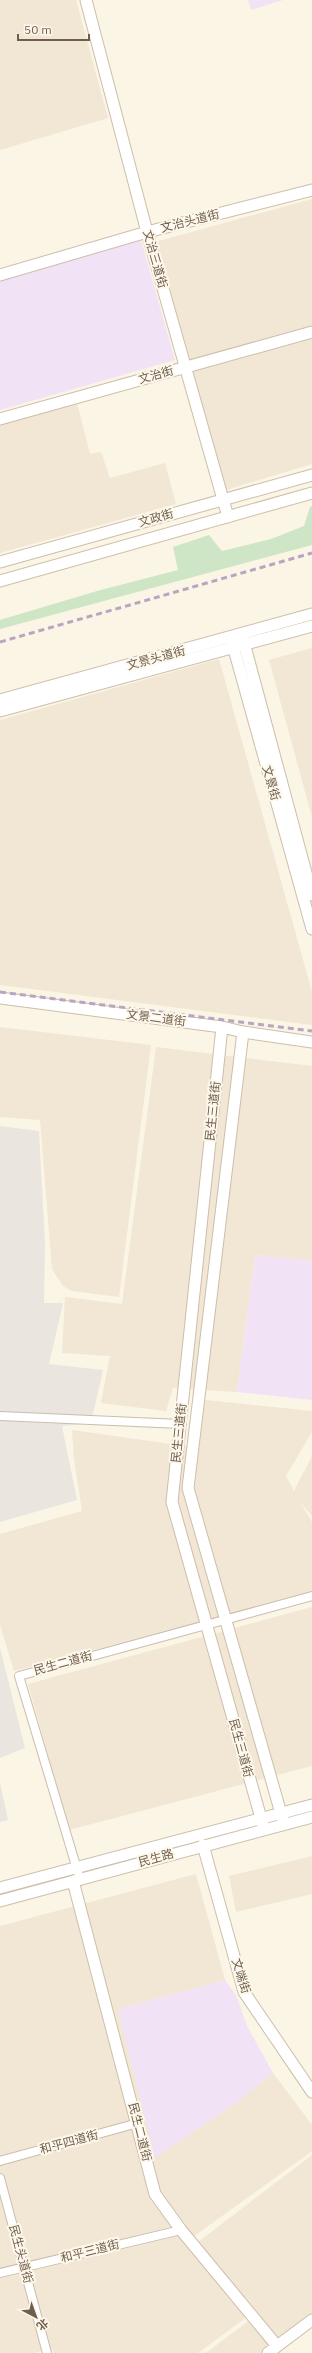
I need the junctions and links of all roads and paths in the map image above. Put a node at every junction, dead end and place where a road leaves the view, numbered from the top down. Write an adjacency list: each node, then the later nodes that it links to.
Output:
1 (86, 0): 3 (street, 文治三道街)
2 (312, 190): 3 (street, 文治头道街)
3 (147, 232): 4 (street, 文治头道街); 6 (street, 文治三道街)
4 (0, 275)
5 (312, 332): 6 (street, 文治街)
6 (186, 367): 7 (street, 文治街); 10 (street, 文治三道街)
7 (0, 419)
8 (312, 475): 10 (street, 文政街)
9 (312, 494): 11 (street, 文政街)
10 (222, 499): 11 (street, 文治三道街); 12 (street, 文政街)
11 (228, 517): 13 (street, 文政街)
12 (0, 562)
13 (0, 581)
14 (312, 614): 16 (street, 文景头道街)
15 (312, 626): 16 (street, 文景头道街)
16 (237, 641): 17 (street, 文景头道街); 18 (street, 文景头道街); 19 (street, 文景街); 20 (street, 文景街)
17 (0, 700)
18 (0, 711)
19 (312, 895)
20 (312, 929)
21 (0, 998): 22 (street, 文景二道街)
22 (222, 1027): 23 (street, 文景二道街); 26 (street, 民生三道街)
23 (243, 1032): 24 (street, 文景二道街); 28 (street, 民生三道街)
24 (312, 1042)
25 (0, 1416): 26 (street)
26 (181, 1424): 29 (street, 民生三道街)
27 (312, 1596): 28 (street, 民生二道街)
28 (224, 1620): 29 (street, 民生二道街); 32 (street, 民生三道街)
29 (207, 1624): 33 (street, 民生三道街); 35 (street, 民生二道街)
30 (312, 1805): 32 (street, 民生路)
31 (312, 1817): 32 (street, 民生路)
32 (282, 1819): 33 (street, 民生路)
33 (262, 1824): 34 (street, 民生路); 35 (street, 民生路)
34 (203, 1845): 35 (street, 民生路); 38 (street, 文端街)
35 (76, 1876): 36 (street, 民生路); 37 (street, 民生路); 39 (street, 民生二道街)
36 (0, 1888)
37 (0, 1901)
38 (312, 2092)
39 (138, 2123): 40 (street, 和平四道街); 42 (street, 民生二道街)
40 (0, 2161)
41 (0, 2178): 43 (street, 民生头道街)
42 (180, 2230): 43 (street, 和平三道街); 46 (street, 民生二道街)
43 (25, 2267): 44 (street, 和平三道街); 47 (street, 民生头道街)
44 (0, 2274)
45 (312, 2320): 46 (street)
46 (277, 2346): 48 (street)
47 (47, 2353)
48 (268, 2353)

